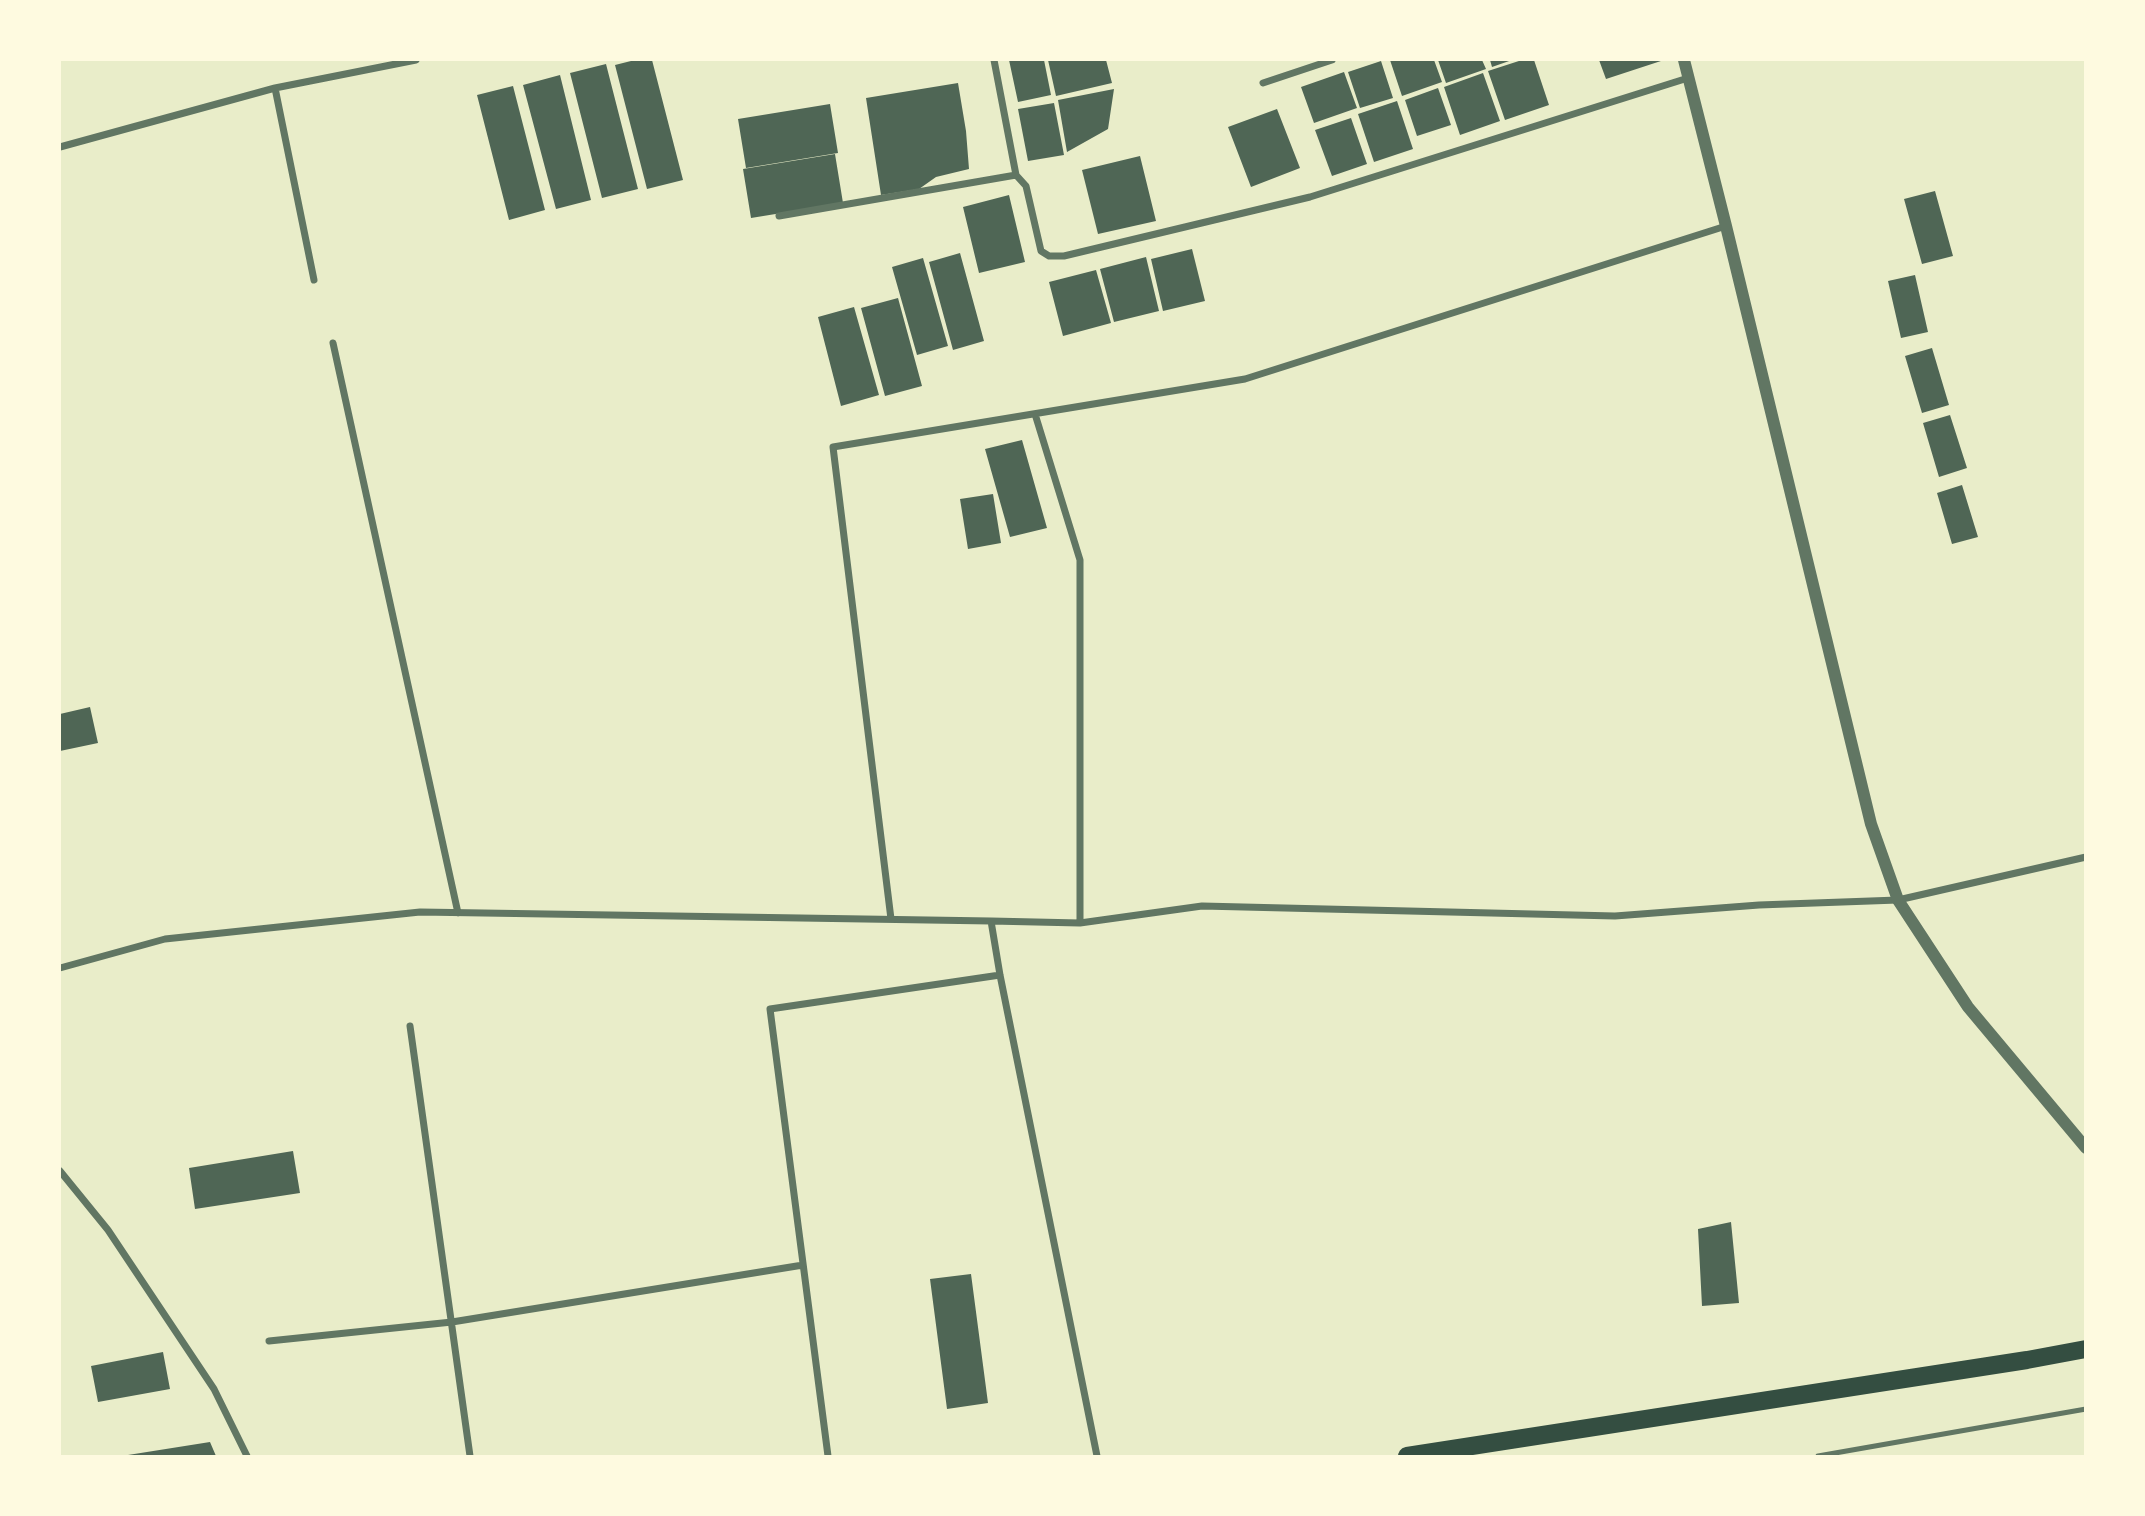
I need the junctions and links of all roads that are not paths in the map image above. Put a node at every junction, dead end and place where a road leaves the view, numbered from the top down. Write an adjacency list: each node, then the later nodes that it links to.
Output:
1 (416, 60): 7 (street)
2 (994, 60): 9 (street)
3 (1332, 60): 6 (street)
4 (1684, 60): 5 (street)
5 (1688, 78): 9 (street); 11 (street)
6 (1264, 83)
7 (275, 88): 8 (street); 12 (street)
8 (60, 147)
9 (1016, 175): 10 (street)
10 (779, 216)
11 (1726, 226): 14 (street); 16 (street)
12 (314, 280)
13 (334, 343): 17 (street)
14 (1035, 414): 18 (street); 20 (street)
15 (2085, 857): 16 (street)
16 (1898, 900): 20 (street); 24 (street)
17 (458, 913): 18 (street); 21 (street)
18 (891, 919): 19 (street)
19 (992, 921): 20 (street); 22 (street)
20 (1080, 923)
21 (60, 968)
22 (1000, 975): 26 (street); 34 (street)
23 (410, 1027): 27 (street)
24 (2085, 1148)
25 (60, 1171): 31 (street)
26 (803, 1265): 27 (street); 33 (street)
27 (452, 1322): 28 (street); 32 (street)
28 (269, 1341)
29 (2085, 1349): 35 (main road)
30 (2085, 1409): 36 (lane)
31 (247, 1457)
32 (470, 1457)
33 (828, 1457)
34 (1097, 1457)
35 (1407, 1457)
36 (1818, 1457)

